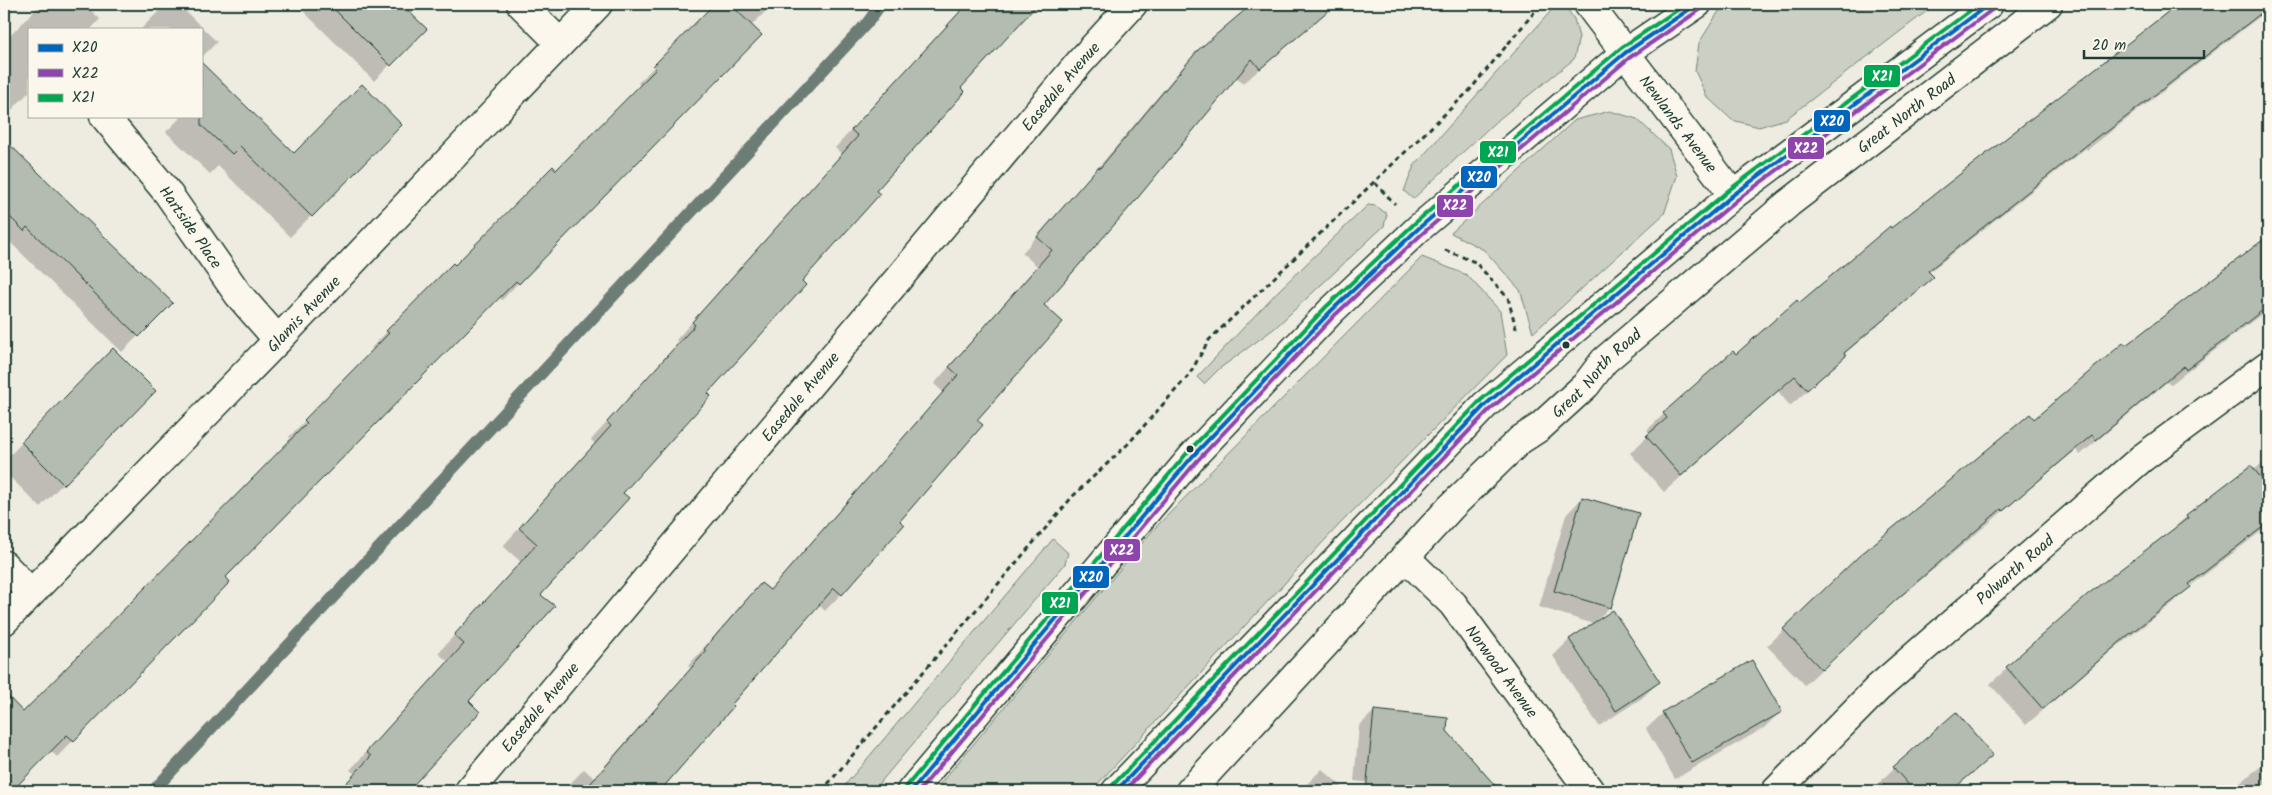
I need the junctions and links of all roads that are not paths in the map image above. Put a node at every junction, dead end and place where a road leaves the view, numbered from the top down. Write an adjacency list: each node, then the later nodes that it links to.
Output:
1 (521, 4): 8 (street)
2 (598, 4): 8 (street, Glamis Avenue)
3 (1133, 4): 18 (street, Easedale Avenue)
4 (1588, 4): 9 (street, Newlands Avenue)
5 (1697, 4): 9 (street)
6 (1988, 4): 11 (street)
7 (2048, 4): 14 (street, Great North Road)
8 (560, 42): 12 (street, Glamis Avenue)
9 (1625, 53): 11 (street, Newlands Avenue); 19 (street)
10 (106, 118): 12 (street, Hartside Place)
11 (1733, 194): 20 (street)
12 (278, 340): 16 (street, Glamis Avenue)
13 (2268, 365): 23 (street, Polwarth Road)
14 (1406, 558): 21 (street, Great North Road); 22 (street, Norwood Avenue)
15 (4, 565): 16 (street)
16 (30, 593): 17 (street, Glamis Avenue)
17 (4, 621)
18 (469, 791)
19 (910, 791)
20 (1116, 791)
21 (1190, 791)
22 (1590, 791)
23 (1776, 791)

